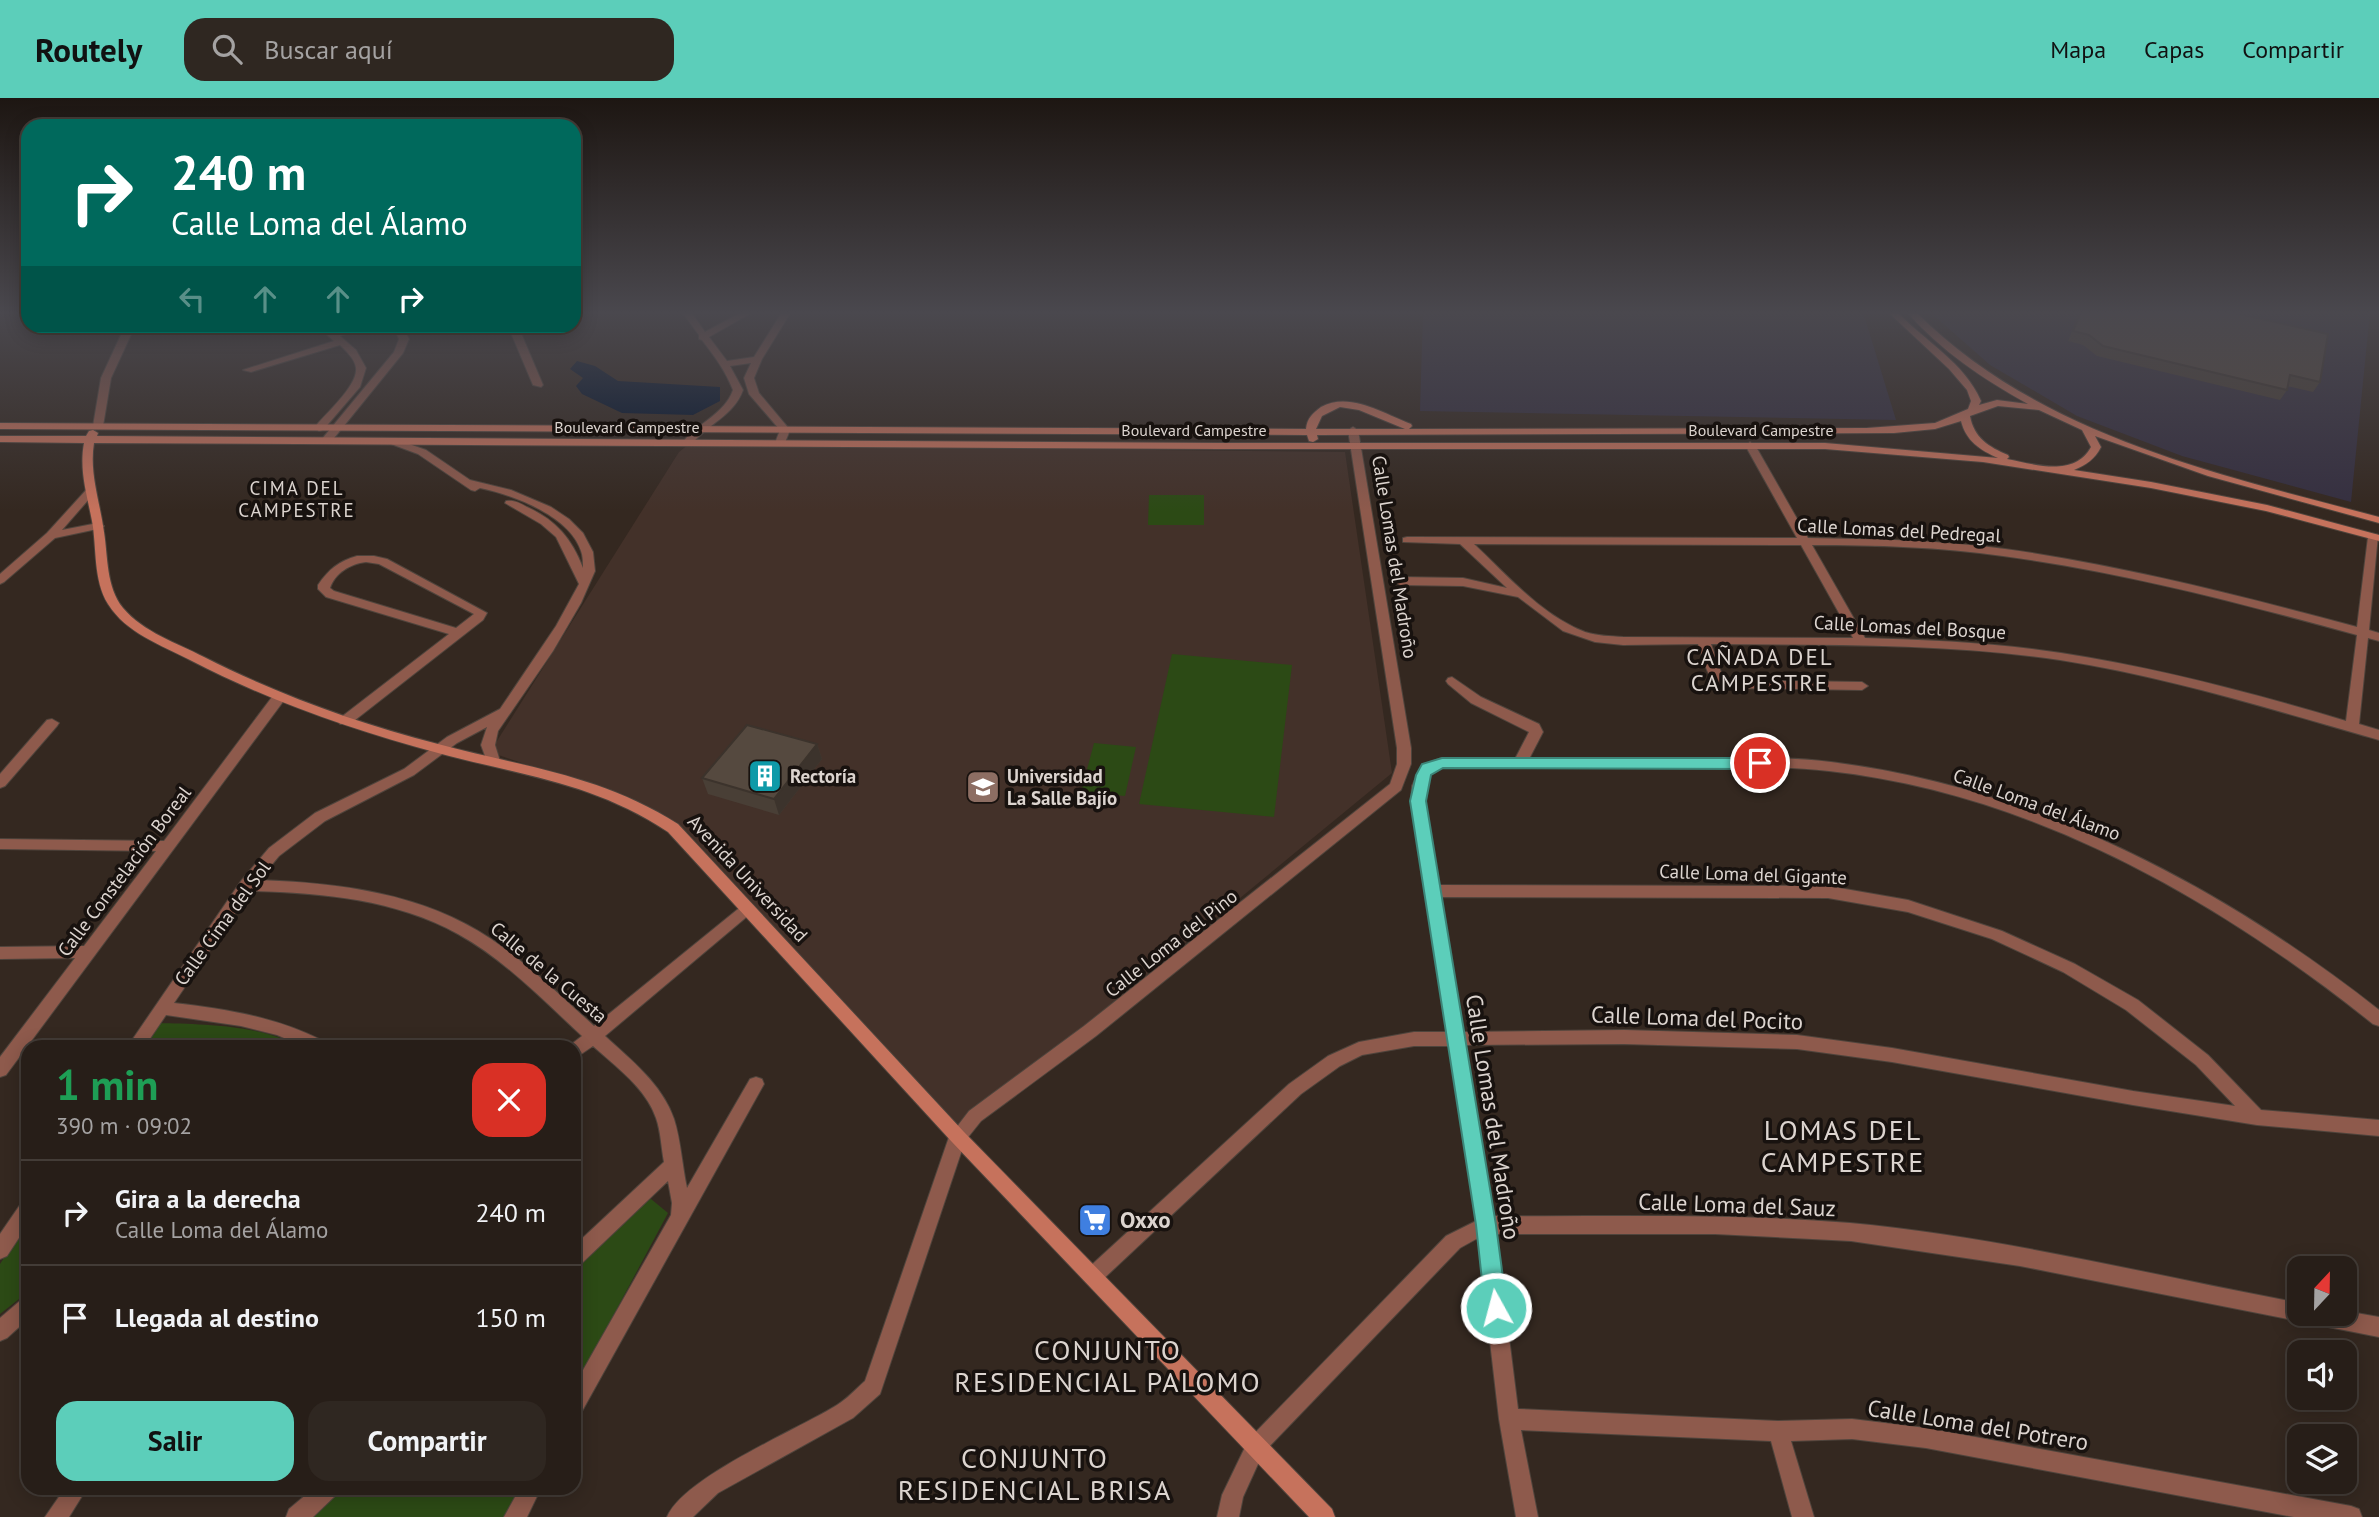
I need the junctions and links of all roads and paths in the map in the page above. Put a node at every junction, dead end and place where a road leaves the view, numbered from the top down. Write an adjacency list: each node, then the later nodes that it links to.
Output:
1 (106, 378): 13 (street)
2 (359, 378): 15 (street)
3 (378, 378): 16 (street)
4 (536, 378): 9 (street)
5 (732, 378): 21 (street)
6 (748, 378): 18 (street)
7 (1961, 378): 10 (street)
8 (1991, 378): 11 (street)
9 (538, 384)
10 (1968, 413): 11 (street, Boulevard Campestre); 20 (street, Boulevard Campestre); 32 (street)
11 (2054, 413): 14 (street)
12 (0, 426): 13 (street, Boulevard Campestre)
13 (98, 426): 15 (street, Boulevard Campestre); 24 (street)
14 (2084, 426): 33 (street); 35 (street)
15 (320, 428): 16 (street, Boulevard Campestre)
16 (336, 428): 17 (street, Boulevard Campestre); 25 (street)
17 (410, 428): 21 (street, Boulevard Campestre); 31 (street)
18 (785, 430): 21 (street, Boulevard Campestre); 22 (street, Boulevard Campestre); 27 (street)
19 (1353, 430): 20 (street, Boulevard Campestre); 22 (street, Boulevard Campestre); 28 (street, Calle Lomas del Madroño)
20 (1418, 430): 22 (street)
21 (695, 431): 26 (street)
22 (1310, 431): 30 (street)
23 (0, 439): 24 (street)
24 (89, 439): 25 (street); 34 (street, Avenida Universidad)
25 (326, 441): 31 (street)
26 (687, 443): 27 (street, Boulevard Campestre); 31 (street, Boulevard Campestre)
27 (780, 443): 30 (street, Boulevard Campestre)
28 (1355, 445): 29 (street, Boulevard Campestre); 30 (street, Boulevard Campestre); 62 (street, Calle Lomas del Madroño)
29 (1750, 445): 32 (street, Boulevard Campestre); 41 (street)
30 (1315, 446)
31 (421, 447): 53 (street)
32 (2021, 464): 33 (street, Boulevard Campestre)
33 (2060, 470): 38 (street, Boulevard Campestre)
34 (91, 491): 36 (street, Avenida Universidad); 37 (street)
35 (2379, 520)
36 (98, 526): 37 (street); 52 (street, Avenida Universidad)
37 (51, 535): 42 (street)
38 (2376, 537): 45 (street)
39 (1407, 540): 40 (street, Calle Lomas del Pedregal)
40 (1463, 540): 41 (street, Calle Lomas del Pedregal); 44 (street, Calle Lomas del Bosque)
41 (1803, 541): 45 (street, Calle Lomas del Pedregal); 49 (street)
42 (0, 580)
43 (1399, 581): 44 (street)
44 (1525, 596): 48 (street, Calle Lomas del Bosque)
45 (2362, 632): 47 (street, Calle Lomas del Pedregal); 56 (street)
46 (458, 633): 46 (street); 54 (street)
47 (2379, 637)
48 (1703, 640): 49 (street, Calle Lomas del Bosque); 51 (street)
49 (1861, 642): 56 (street, Calle Lomas del Bosque)
50 (1452, 681): 60 (street)
51 (1862, 685)
52 (280, 696): 54 (street, Avenida Universidad); 65 (street, Calle Constelación Boreal)
53 (507, 711): 58 (street, Calle Cima del Sol); 59 (street)
54 (345, 721): 58 (street, Avenida Universidad)
55 (52, 723): 63 (street)
56 (2352, 727): 57 (street, Calle Lomas del Bosque)
57 (2379, 735)
58 (439, 749): 59 (street, Avenida Universidad); 66 (street, Calle Cima del Sol)
59 (493, 761): 68 (street, Avenida Universidad)
60 (1519, 764): 61 (street, Calle Loma del Álamo); 72 (street, Calle Loma del Álamo)
61 (1427, 768): 67 (street, Calle Lomas del Madroño)
62 (1402, 773): 84 (street, Calle Loma del Pino)
63 (0, 783)
64 (0, 844): 65 (street)
65 (167, 846): 69 (street, Calle Constelación Boreal)
66 (246, 885): 71 (street, Calle Cima del Sol); 73 (street, Calle de la Cuesta)
67 (1433, 891): 74 (street, Calle Lomas del Madroño); 82 (street, Calle Loma del Gigante)
68 (748, 909): 73 (street); 84 (street, Avenida Universidad)
69 (86, 952): 70 (street); 75 (street, Calle Constelación Boreal)
70 (0, 953)
71 (161, 1008): 76 (street, Calle Cima del Sol); 77 (street)
72 (2379, 1019)
73 (593, 1036): 79 (street); 85 (street, Calle de la Cuesta)
74 (1457, 1039): 82 (street, Calle Loma del Pocito); 88 (street, Calle Lomas del Madroño); 91 (street, Calle Loma del Pocito)
75 (22, 1040)
76 (140, 1040)
77 (306, 1040)
78 (21, 1041): 80 (street, Calle Constelación Boreal)
79 (581, 1046)
80 (0, 1070)
81 (756, 1084): 86 (street)
82 (2257, 1117): 83 (street, Calle Loma del Pocito)
83 (2379, 1128)
84 (958, 1137): 91 (street, Avenida Universidad); 107 (street)
85 (673, 1165): 86 (street, Calle de la Cuesta); 90 (street)
86 (680, 1217): 97 (street)
87 (21, 1218): 89 (street)
88 (1486, 1225): 92 (street, Calle Loma del Sauz); 98 (street, Calle Lomas del Madroño); 100 (street, Calle Loma del Sauz)
89 (0, 1250)
90 (581, 1251)
91 (1093, 1276): 100 (street, Avenida Universidad)
92 (2287, 1310)
93 (21, 1313): 96 (street)
94 (2357, 1323): 95 (street)
95 (2379, 1327)
96 (0, 1331)
97 (581, 1394)
98 (1509, 1419): 99 (street, Calle Loma del Potrero); 110 (street, Calle Lomas del Madroño)
99 (1778, 1431): 111 (street); 112 (street, Calle Loma del Potrero)
100 (1256, 1446): 108 (street, Calle Loma del Sauz); 109 (street, Avenida Universidad)
101 (73, 1495): 104 (street)
102 (321, 1495): 105 (street)
103 (527, 1495): 106 (street)
104 (56, 1517)
105 (297, 1517)
106 (515, 1517)
107 (678, 1517)
108 (1228, 1517)
109 (1324, 1517)
110 (1527, 1517)
111 (1803, 1517)
112 (2351, 1517)

